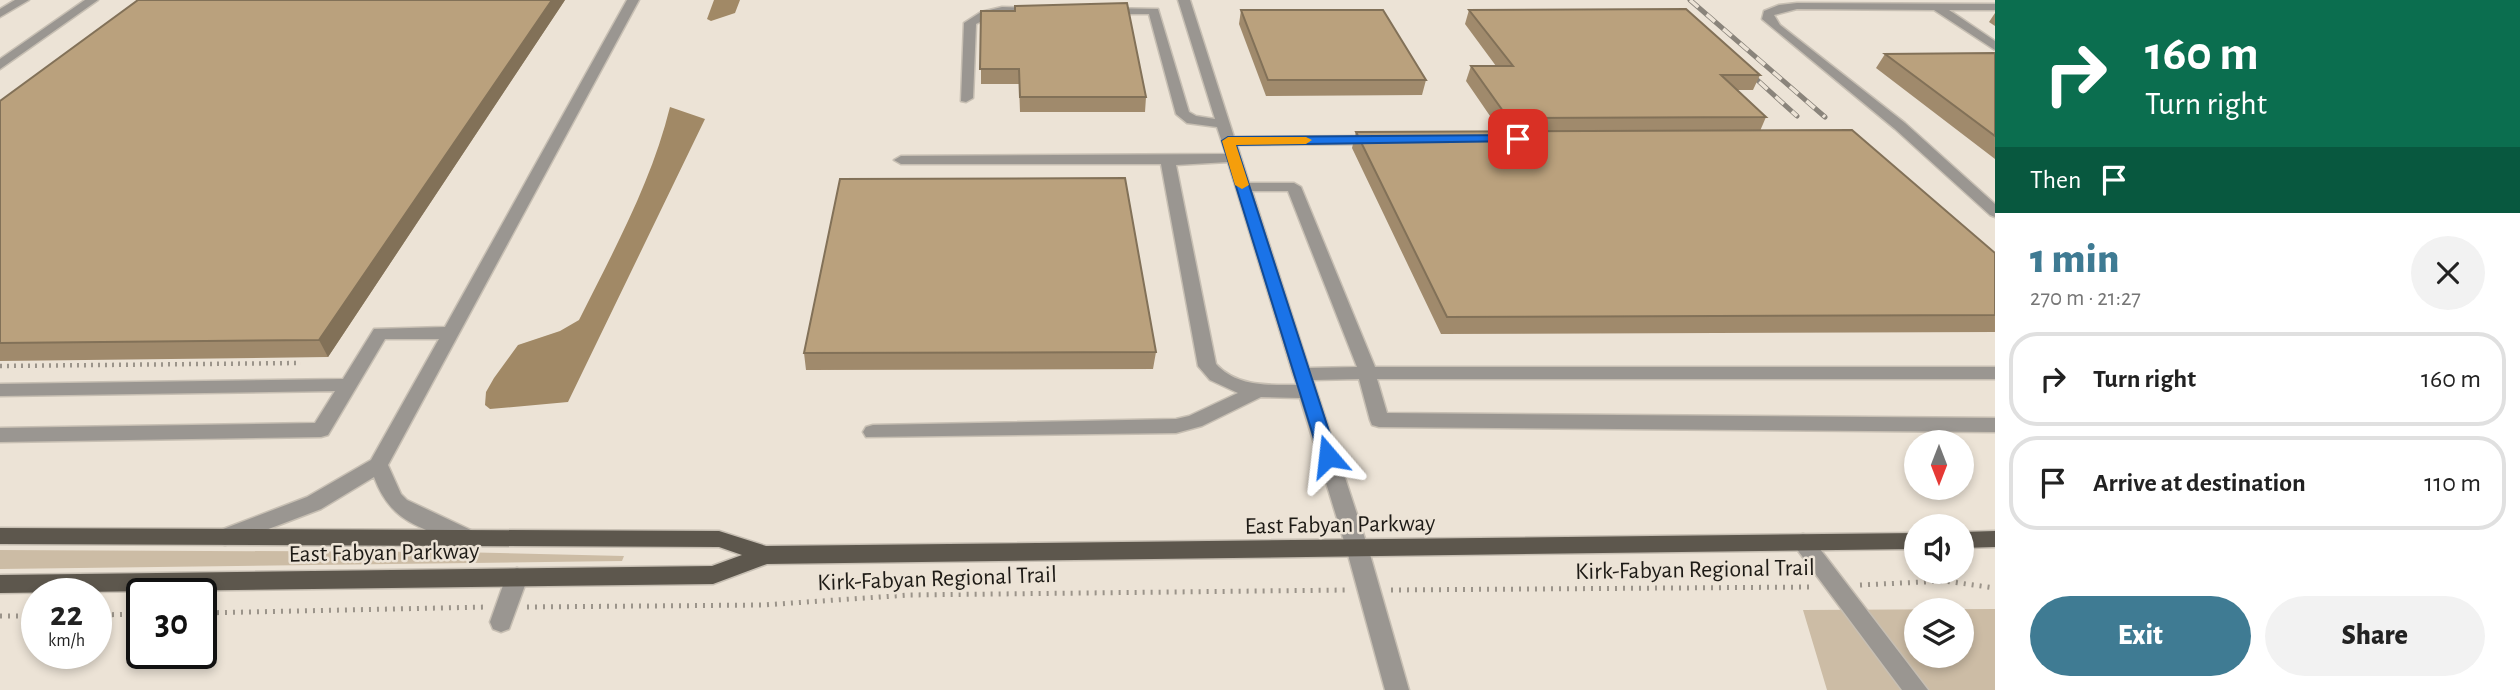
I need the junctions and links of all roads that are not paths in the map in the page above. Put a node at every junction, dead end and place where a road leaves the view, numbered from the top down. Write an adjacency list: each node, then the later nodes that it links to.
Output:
1 (23, 0): 10 (street)
2 (92, 0): 12 (street)
3 (633, 0): 22 (street)
4 (1135, 6): 7 (street); 9 (street)
5 (1935, 6): 6 (street); 11 (street); 21 (street)
6 (1995, 7)
7 (1173, 9): 14 (street); 14 (street)
8 (1049, 11): 13 (street)
9 (1091, 11)
10 (0, 14)
11 (1995, 46)
12 (0, 65)
13 (966, 98)
14 (1223, 124): 16 (street)
15 (1394, 140): 16 (street)
16 (1228, 141): 17 (street)
17 (1234, 158): 19 (street); 20 (street)
18 (901, 160): 19 (street)
19 (1171, 160): 27 (street)
20 (1243, 187): 23 (street); 25 (street)
21 (1995, 212)
22 (450, 332): 26 (street); 33 (street)
23 (1367, 373): 24 (street); 25 (street); 30 (street)
24 (1995, 373)
25 (1302, 374): 29 (street)
26 (348, 385): 28 (street); 32 (street)
27 (1261, 389): 29 (street); 31 (street)
28 (0, 390)
29 (1308, 392): 41 (street)
30 (1995, 425)
31 (873, 432)
32 (0, 435)
33 (378, 465): 35 (street); 36 (street)
34 (0, 536): 35 (main road, East Fabyan Parkway)
35 (225, 537): 36 (main road, East Fabyan Parkway)
36 (468, 538): 42 (main road, East Fabyan Parkway)
37 (1995, 539): 38 (main road)
38 (1974, 540)
39 (1904, 541): 40 (main road, East Fabyan Parkway)
40 (1803, 542): 41 (main road, East Fabyan Parkway); 47 (street)
41 (1358, 551): 42 (main road, East Fabyan Parkway); 46 (street)
42 (766, 555): 43 (main road, East Fabyan Parkway)
43 (517, 577): 44 (main road, East Fabyan Parkway); 45 (street)
44 (0, 584)
45 (500, 622)
46 (1397, 690)
47 (1916, 690)

